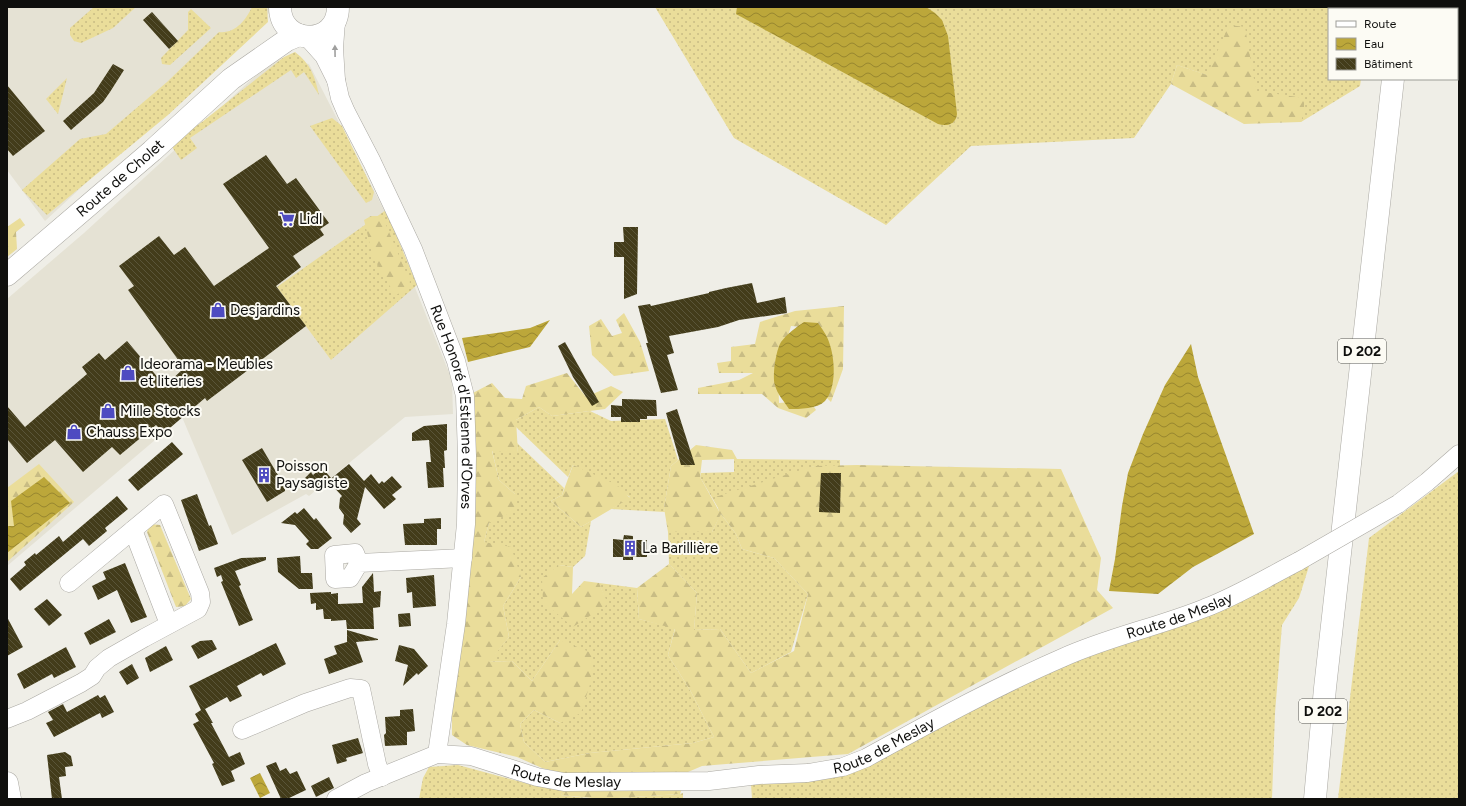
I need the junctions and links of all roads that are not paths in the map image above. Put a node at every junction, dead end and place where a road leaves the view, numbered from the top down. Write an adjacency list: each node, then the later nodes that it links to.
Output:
1 (281, 11): 3 (main road); 4 (main road, Route de Cholet)
2 (337, 14): 3 (main road, Route de Cholet); 5 (street, Rue Honoré d'Estienne d'Orves, one-way to 2)
3 (303, 36): 4 (main road, Route de Cholet); 5 (street, Rue Honoré d'Estienne d'Orves)
4 (231, 79): 7 (main road, Route de Cholet)
5 (336, 80): 10 (street, Rue Honoré d'Estienne d'Orves)
6 (1393, 80): 21 (main road, D 202)
7 (7, 275)
8 (1459, 454): 16 (street, Route de Meslay, bridge)
9 (133, 530): 12 (street); 13 (street); 13 (street)
10 (463, 558): 11 (street); 16 (street, Rue Honoré d'Estienne d'Orves)
11 (359, 564)
12 (69, 583)
13 (169, 624): 14 (street)
14 (7, 719)
15 (242, 730): 17 (street)
16 (437, 754): 17 (street)
17 (382, 777): 20 (street)
18 (7, 783): 19 (main road)
19 (10, 799)
20 (336, 799)
21 (1315, 799)

